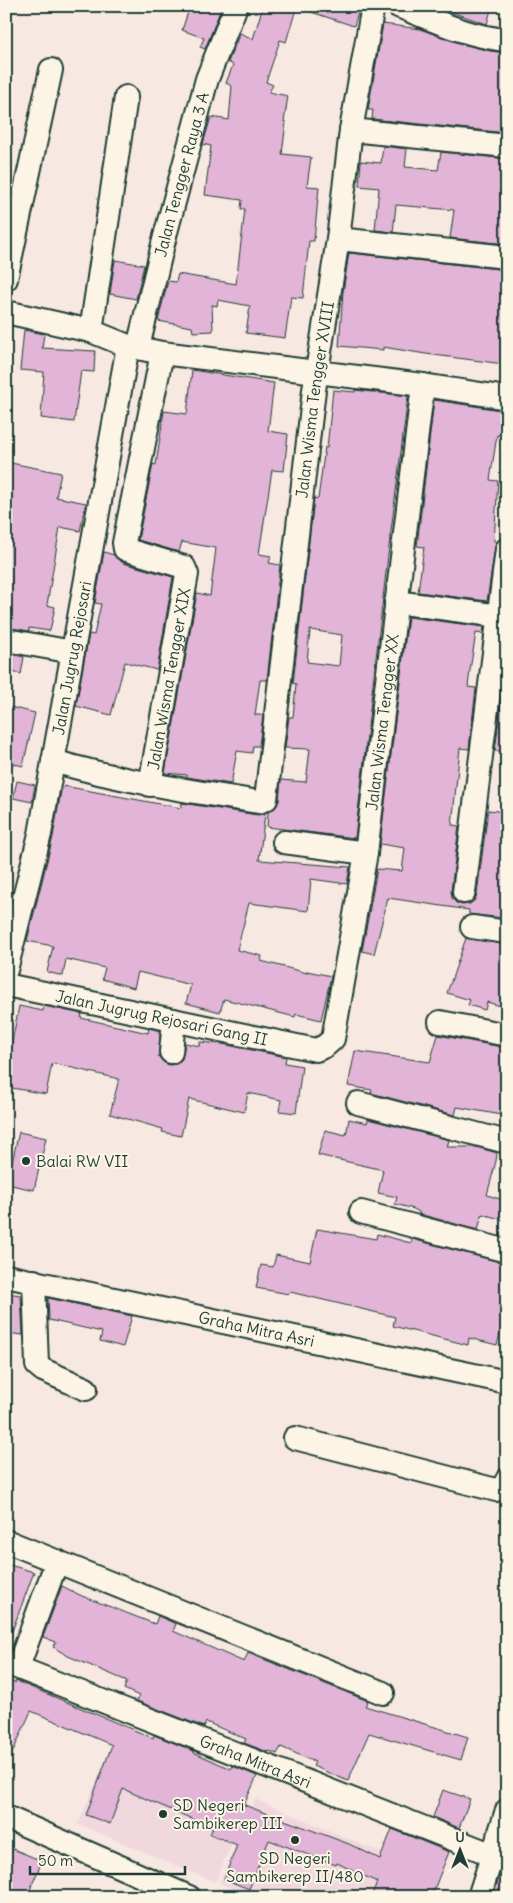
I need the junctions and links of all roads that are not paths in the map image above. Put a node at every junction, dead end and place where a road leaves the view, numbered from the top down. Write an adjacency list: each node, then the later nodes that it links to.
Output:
1 (236, 6): 14 (street, Jalan Tengger Raya 3 A)
2 (373, 6): 7 (street, Jalan Wisma Tengger XVIII)
3 (398, 6): 4 (street)
4 (507, 40)
5 (51, 70): 11 (street)
6 (126, 97): 13 (street)
7 (351, 130): 8 (street); 9 (street, Jalan Wisma Tengger XVIII)
8 (507, 146)
9 (338, 239): 10 (street); 16 (street, Jalan Wisma Tengger XVIII)
10 (507, 257)
11 (6, 280)
12 (6, 312): 13 (street)
13 (91, 331): 14 (street)
14 (133, 346): 15 (street); 23 (street, Jalan Jugrug Rejosari)
15 (162, 353): 16 (street); 25 (street, Jalan Wisma Tengger XIX)
16 (317, 372): 17 (street); 25 (street, Jalan Wisma Tengger XVIII)
17 (423, 385): 18 (street); 20 (street, Jalan Wisma Tengger XX)
18 (507, 398)
19 (507, 549): 21 (street)
20 (396, 602): 21 (street); 27 (street, Jalan Wisma Tengger XX)
21 (502, 616): 28 (street)
22 (6, 640): 23 (street)
23 (73, 652): 24 (street, Jalan Jugrug Rejosari)
24 (53, 761): 25 (street); 31 (street, Jalan Jugrug Rejosari)
25 (150, 785)
26 (284, 842): 27 (street)
27 (366, 853): 36 (street, Jalan Wisma Tengger XX)
28 (464, 892)
29 (472, 927): 30 (street)
30 (507, 932)
31 (6, 970)
32 (6, 985): 33 (street, Jalan Jugrug Rejosari Gang II)
33 (174, 1020): 36 (street, Jalan Jugrug Rejosari Gang II); 37 (street)
34 (440, 1022): 35 (street)
35 (507, 1035)
36 (316, 1050)
37 (171, 1052)
38 (358, 1103): 39 (street)
39 (507, 1142)
40 (361, 1212): 41 (street)
41 (507, 1251)
42 (6, 1276): 43 (street, Graha Mitra Asri)
43 (34, 1282): 44 (street, Graha Mitra Asri); 45 (street)
44 (507, 1382)
45 (86, 1389)
46 (295, 1438): 47 (street)
47 (507, 1480)
48 (6, 1540): 49 (street)
49 (57, 1561): 50 (street, Graha Mitra Asri); 51 (street)
50 (12, 1665): 54 (street, Graha Mitra Asri)
51 (383, 1693)
52 (507, 1810): 54 (street)
53 (6, 1817): 55 (street)
54 (493, 1855): 56 (street)
55 (189, 1897)
56 (479, 1897)

